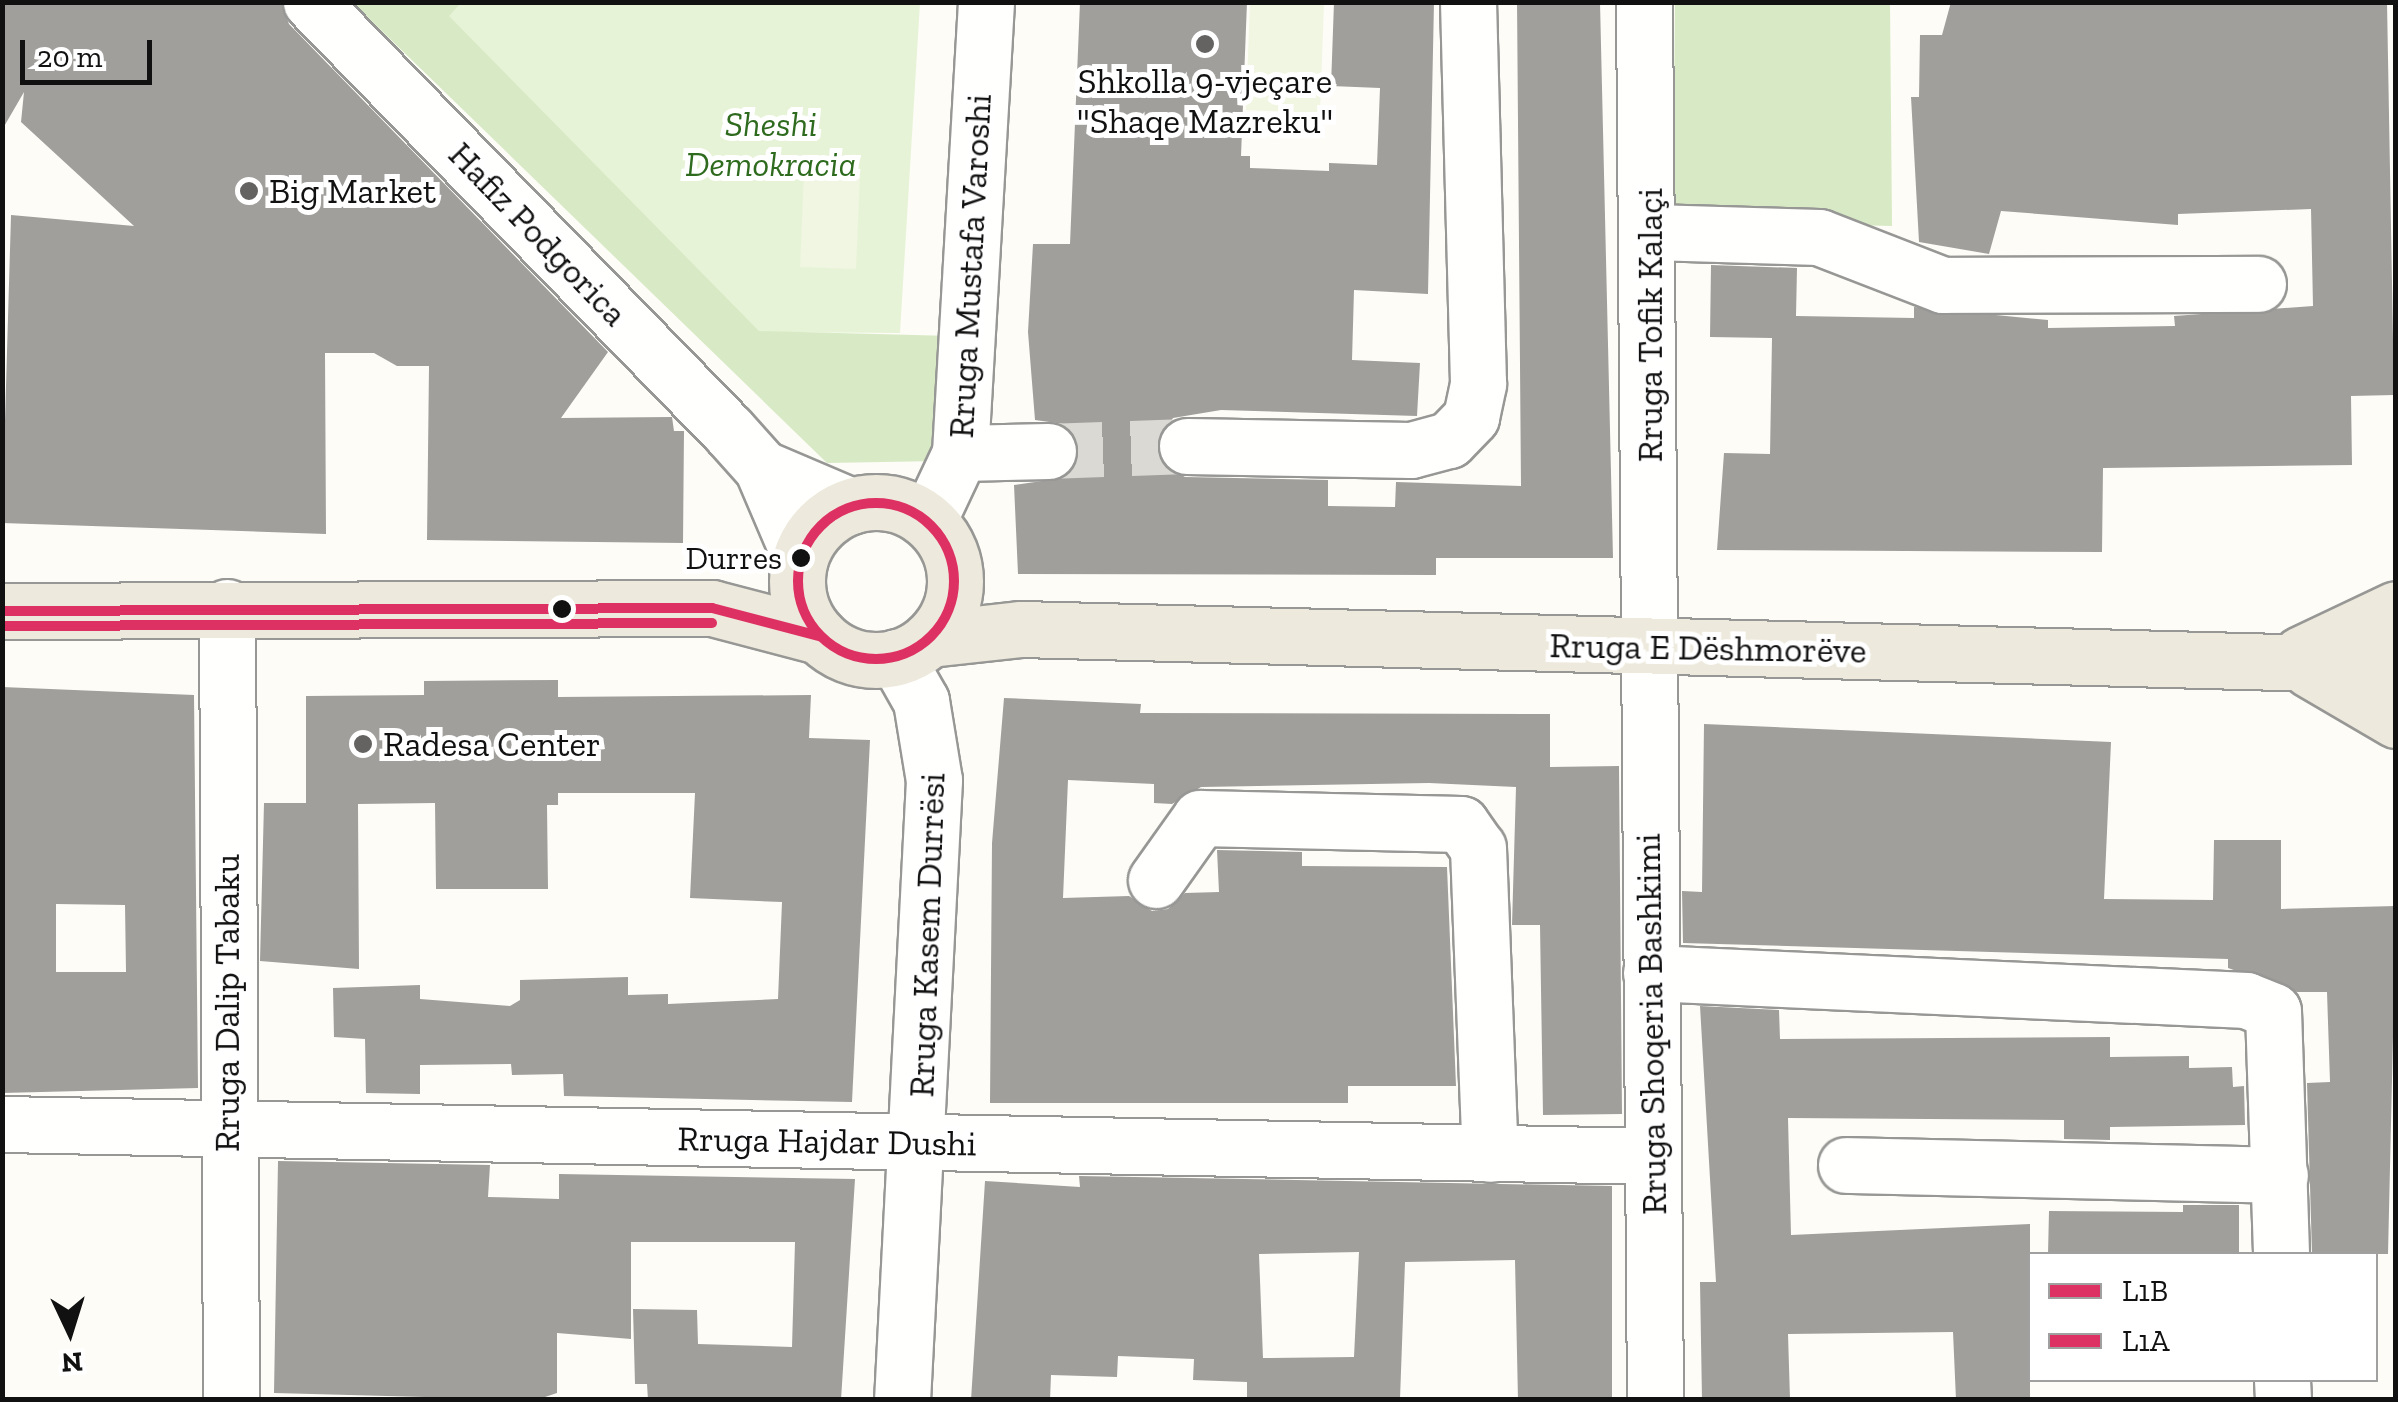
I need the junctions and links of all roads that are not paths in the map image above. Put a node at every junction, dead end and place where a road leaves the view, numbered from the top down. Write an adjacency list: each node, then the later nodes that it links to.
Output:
1 (311, 2): 10 (street, Hafiz Podgorica)
2 (986, 2): 9 (street, Rruga Mustafa Varoshi)
3 (1468, 2): 7 (street)
4 (1644, 2): 5 (street, Rruga Tofik Kalaçi)
5 (1652, 232): 6 (street); 21 (street, Rruga Tofik Kalaçi)
6 (2258, 284)
7 (1187, 446)
8 (1048, 451): 9 (street)
9 (960, 454): 12 (street, Rruga Mustafa Varoshi)
10 (762, 468): 11 (street, Hafiz Podgorica); 13 (street, Hafiz Podgorica)
11 (850, 506): 12 (main road); 13 (main road)
12 (940, 540): 18 (main road); 20 (main road)
13 (798, 565): 15 (main road); 19 (main road)
14 (227, 608): 15 (main road); 17 (main road); 28 (street, Rruga Dalip Tabaku)
15 (712, 608): 19 (main road)
16 (2396, 609): 22 (main road)
17 (2, 611)
18 (1021, 629): 20 (main road, Rruga E Dëshmorëve); 21 (main road, Rruga E Dëshmorëve)
19 (819, 636): 20 (main road)
20 (913, 648): 29 (street, Rruga Kasem Durrësi)
21 (1648, 648): 22 (main road, Rruga E Dëshmorëve); 26 (street, Rruga Shoqeria Bashkimi)
22 (2288, 659): 23 (main road, Rruga E Dëshmorëve); 24 (main road)
23 (2396, 665)
24 (2396, 720)
25 (1156, 880): 30 (street)
26 (1651, 973): 31 (street, Rruga Shoqeria Bashkimi); 33 (street)
27 (2, 1124): 28 (street, Rruga Hajdar Dushi)
28 (226, 1127): 29 (street, Rruga Hajdar Dushi); 35 (street, Rruga Dalip Tabaku)
29 (919, 1145): 30 (street, Rruga Hajdar Dushi); 36 (street, Rruga Kasem Durrësi)
30 (1490, 1154): 31 (street, Rruga Hajdar Dushi)
31 (1652, 1156): 37 (street, Rruga Shoqeria Bashkimi)
32 (1846, 1165): 33 (street)
33 (2280, 1175): 34 (street)
34 (2281, 1252)
35 (230, 1400)
36 (902, 1400)
37 (1654, 1400)

